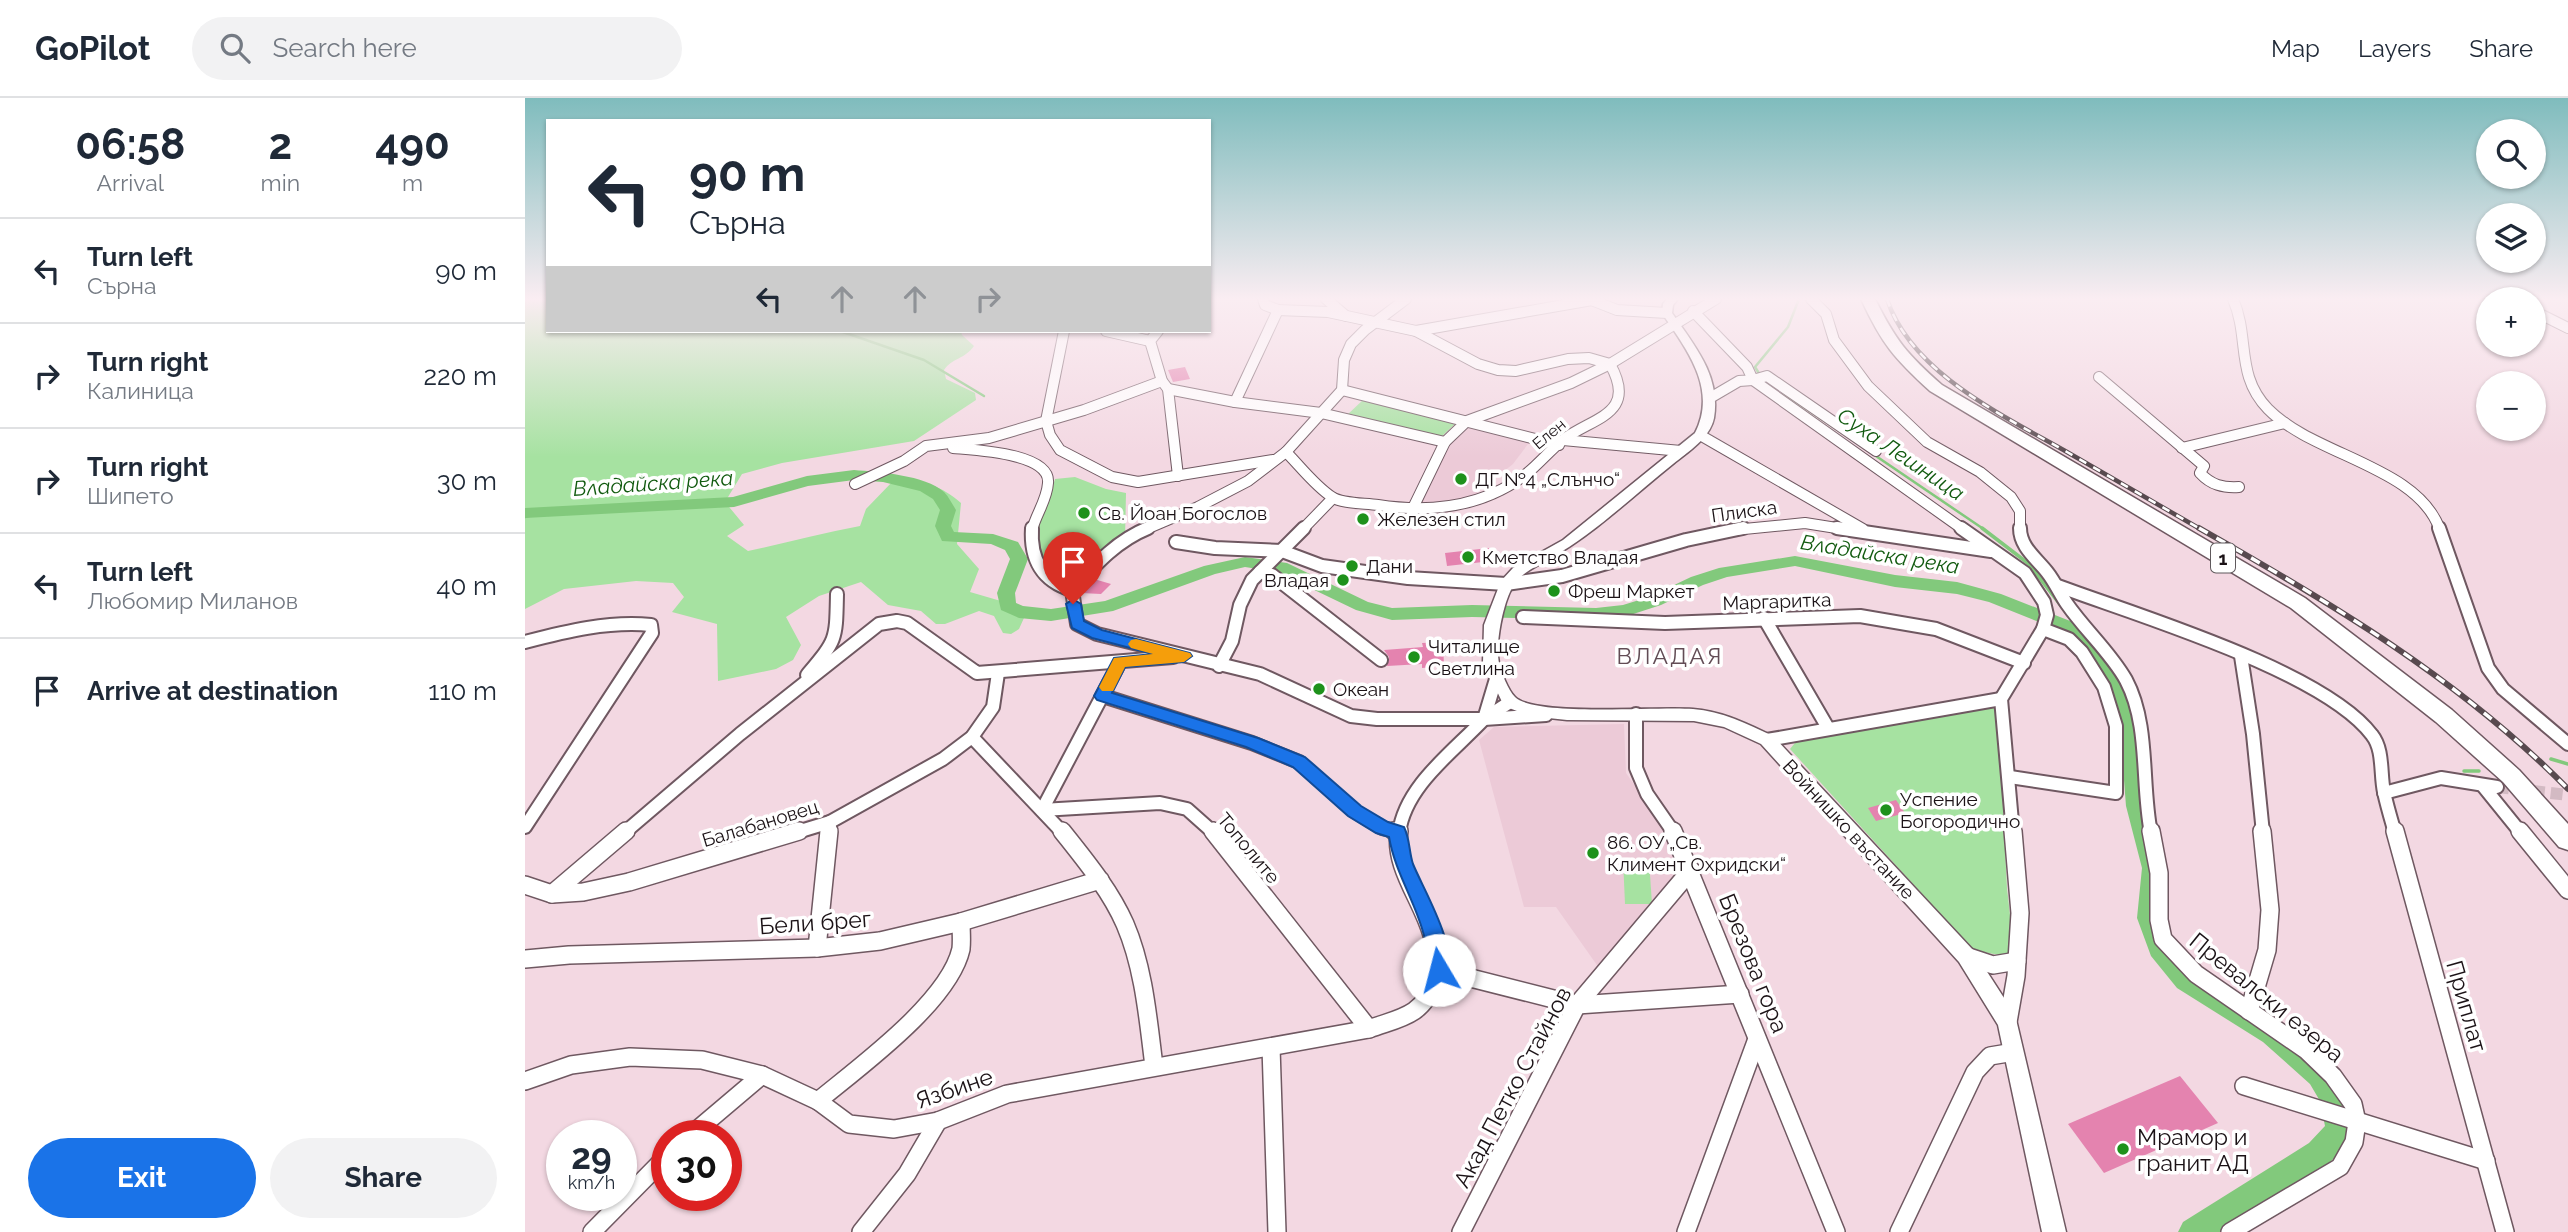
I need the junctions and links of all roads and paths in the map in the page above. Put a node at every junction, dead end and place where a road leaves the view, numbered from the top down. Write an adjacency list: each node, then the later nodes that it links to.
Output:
1 (1061, 352): 20 (street)
2 (1154, 352): 15 (street)
3 (1258, 352): 18 (street)
4 (1346, 352): 16 (street)
5 (1455, 352): 12 (street)
6 (1626, 352): 12 (street)
7 (1694, 352): 17 (street)
8 (1732, 352): 14 (street)
9 (1842, 352): 44 (street)
10 (1898, 352): 77 (highway, 1)
11 (2242, 352): 22 (street)
12 (1610, 364): 21 (street); 25 (street, Елен)
13 (2099, 377): 27 (street)
14 (1753, 380): 17 (street); 29 (street); 40 (street)
15 (1165, 385): 18 (street); 20 (street); 33 (street)
16 (1342, 390): 19 (street); 21 (street)
17 (1710, 398): 23 (street)
18 (1235, 402): 19 (street)
19 (1321, 413): 24 (street); 30 (street)
20 (1046, 421): 26 (street); 33 (street)
21 (1467, 421): 24 (street); 25 (street)
22 (2285, 423): 27 (street); 70 (street)
23 (1700, 435): 28 (street); 38 (street)
24 (1445, 442): 37 (street)
25 (1561, 443): 28 (street); 37 (street, Елен)
26 (926, 446): 32 (street); 45 (street)
27 (2182, 448): 35 (street)
28 (1681, 451): 46 (street)
29 (1876, 451)
30 (1286, 453): 31 (street); 36 (street)
31 (1275, 460): 33 (street); 45 (street)
32 (875, 473): 34 (street)
33 (1178, 476)
34 (855, 484)
35 (2239, 487)
36 (1333, 498): 37 (street, Елен); 41 (street)
37 (1412, 510)
38 (1870, 533): 40 (street, Плиска); 46 (street, Плиска)
39 (1176, 542): 41 (street, Плиска)
40 (1991, 551): 43 (street)
41 (1278, 555): 42 (street); 46 (street, Плиска)
42 (1261, 572): 54 (street); 57 (street)
43 (2026, 573): 44 (street); 50 (street)
44 (2050, 578): 53 (street); 91 (street, Превалски езера)
45 (1072, 590): 52 (street)
46 (1503, 591): 59 (street)
47 (837, 594): 60 (street)
48 (1523, 617): 49 (street, Маргаритка)
49 (1764, 618): 56 (street, Маргаритка); 67 (street)
50 (2044, 623): 56 (street); 71 (street)
51 (525, 642): 75 (street)
52 (1184, 656): 55 (street); 57 (street)
53 (2241, 656): 72 (street); 91 (street)
54 (1381, 660)
55 (1120, 662): 58 (street); 61 (street)
56 (2024, 663): 62 (street)
57 (1219, 666): 66 (street)
58 (998, 673): 60 (street); 68 (street, Балабановец)
59 (1496, 679): 63 (street); 66 (street)
60 (800, 687): 82 (street)
61 (1103, 696): 73 (street); 76 (street)
62 (2001, 699): 67 (street); 71 (street)
63 (1510, 702): 64 (street, Войнишко въстание); 66 (street)
64 (1567, 714): 65 (street, Войнишко въстание); 66 (street)
65 (1636, 714): 69 (street, Войнишко въстание); 78 (street, Брезова гора)
66 (1484, 719): 76 (street)
67 (1828, 729): 69 (street)
68 (972, 737): 73 (street); 74 (street, Балабановец)
69 (1767, 740): 85 (street, Войнишко въстание)
70 (2568, 744)
71 (2010, 777): 87 (street)
72 (2384, 793): 81 (street); 105 (street, Приплат)
73 (1042, 810): 79 (street); 93 (street, Тополите)
74 (830, 822): 82 (street, Балабановец); 84 (street)
75 (525, 827)
76 (1398, 832): 88 (street)
77 (2568, 840)
78 (1691, 870): 89 (street, Брезова гора); 90 (street, Акад Петко Стайнов)
79 (1100, 880): 83 (street, Бели брег); 97 (street)
80 (525, 885): 82 (street)
81 (2568, 890)
82 (552, 894)
83 (961, 922): 84 (street, Бели брег); 101 (street)
84 (817, 948): 86 (street, Бели брег)
85 (1966, 956): 87 (street); 92 (street, Войнишко въстание)
86 (525, 960)
87 (2017, 961): 92 (street)
88 (1439, 970): 90 (street); 93 (street, Язбине)
89 (1740, 994): 90 (street); 94 (street, Брезова гора)
90 (1577, 1005): 110 (street, Акад Петко Стайнов)
91 (2249, 1011): 102 (street, Превалски езера)
92 (2008, 1022): 96 (street, Войнишко въстание)
93 (1369, 1029): 95 (street, Язбине)
94 (1757, 1039): 111 (street); 112 (street, Брезова гора)
95 (1271, 1047): 97 (street, Язбине); 109 (street)
96 (2014, 1052): 113 (street); 114 (street, Войнишко въстание)
97 (1154, 1066): 104 (street, Язбине)
98 (762, 1075): 99 (street, Язбине); 101 (street, Язбине); 103 (street)
99 (525, 1081)
100 (2245, 1086): 102 (street)
101 (818, 1101): 104 (street, Язбине)
102 (2352, 1119): 105 (street); 115 (street)
103 (709, 1120)
104 (938, 1121): 108 (street)
105 (2486, 1161): 116 (street, Приплат)
106 (651, 1172): 107 (street)
107 (592, 1232)
108 (861, 1232)
109 (1277, 1232)
110 (1461, 1232)
111 (1686, 1232)
112 (1836, 1232)
113 (1899, 1232)
114 (2054, 1232)
115 (2230, 1232)
116 (2505, 1232)

